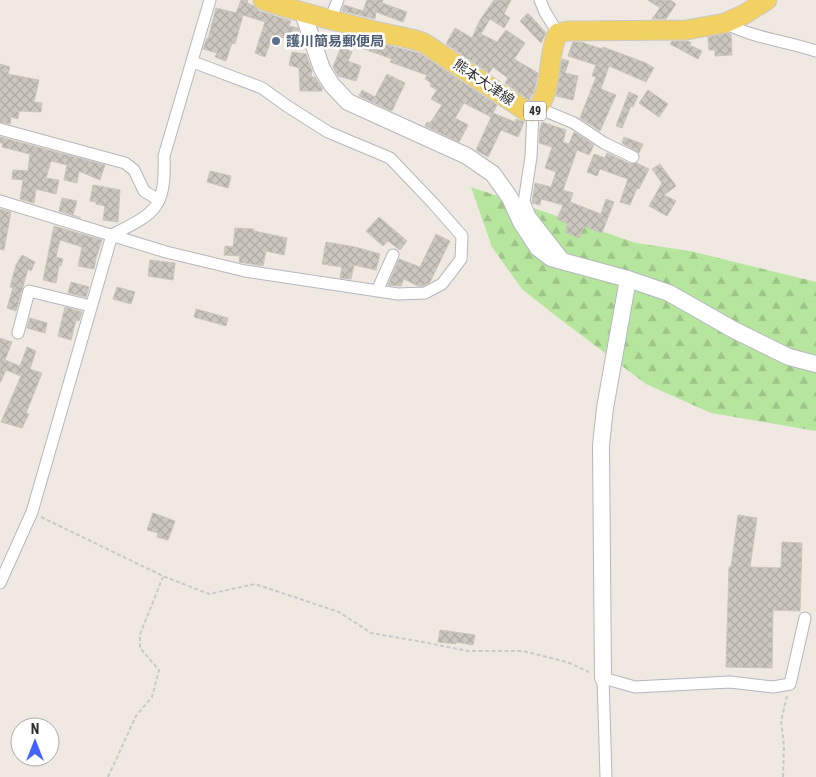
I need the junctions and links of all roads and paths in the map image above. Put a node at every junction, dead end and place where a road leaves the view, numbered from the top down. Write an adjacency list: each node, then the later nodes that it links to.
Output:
1 (210, 0): 11 (street)
2 (263, 0): 6 (main road, 熊本大津線 / 49)
3 (338, 0): 7 (street)
4 (540, 0): 9 (street)
5 (767, 0): 8 (main road)
6 (303, 13): 7 (main road, 熊本大津線 / 49); 19 (street)
7 (330, 20): 12 (main road, 熊本大津線 / 49)
8 (725, 23): 9 (main road); 10 (street)
9 (558, 33): 12 (main road, 49)
10 (816, 52)
11 (193, 62): 15 (street); 21 (street)
12 (536, 110): 14 (street); 19 (street)
13 (0, 129): 15 (street)
14 (633, 157)
15 (159, 200): 17 (street)
16 (0, 201): 17 (street)
17 (112, 235): 21 (street); 22 (street)
18 (392, 254): 21 (street)
19 (566, 262): 20 (street)
20 (628, 279): 24 (street); 29 (street)
21 (377, 291)
22 (92, 306): 23 (street); 25 (street)
23 (18, 333)
24 (816, 364)
25 (32, 512): 26 (path); 27 (street)
26 (164, 576): 29 (path); 31 (path)
27 (0, 583)
28 (804, 618): 30 (street)
29 (603, 678): 30 (street); 32 (street)
30 (790, 684): 33 (path)
31 (108, 777)
32 (606, 777)
33 (783, 777)

